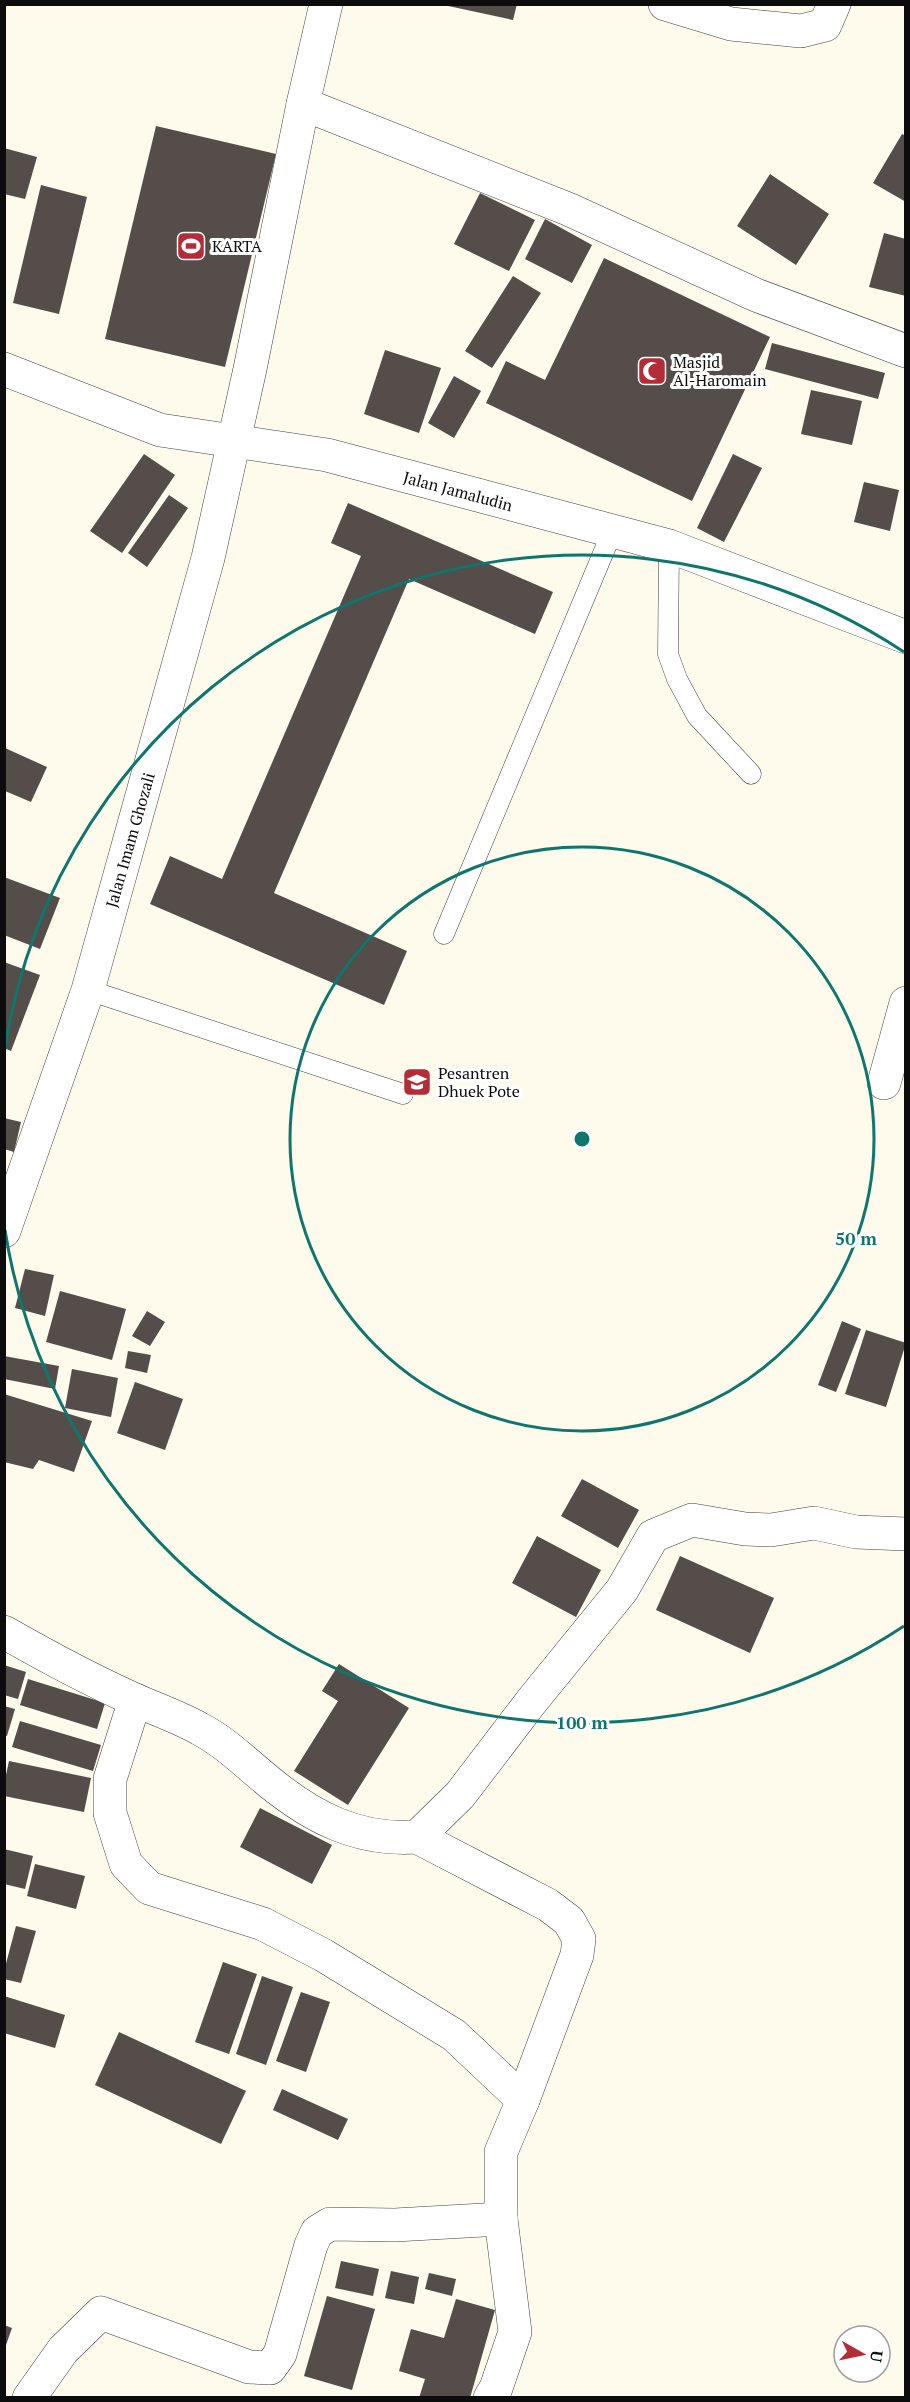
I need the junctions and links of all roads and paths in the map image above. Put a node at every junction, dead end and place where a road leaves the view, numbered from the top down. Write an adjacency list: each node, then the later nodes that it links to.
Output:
1 (326, 4): 4 (street, Jalan Imam Ghozali)
2 (665, 4): 3 (street)
3 (834, 4)
4 (303, 104): 5 (street); 7 (street, Jalan Imam Ghozali)
5 (906, 351)
6 (4, 369): 7 (street, Jalan Jamaludin)
7 (233, 442): 8 (street, Jalan Jamaludin); 13 (street, Jalan Imam Ghozali)
8 (612, 532): 9 (street, Jalan Jamaludin); 12 (lane)
9 (669, 546): 10 (street, Jalan Jamaludin); 11 (lane)
10 (906, 637)
11 (751, 774)
12 (444, 934)
13 (88, 990): 16 (lane); 17 (street, Jalan Imam Ghozali)
14 (906, 1003): 15 (street)
15 (884, 1083)
16 (403, 1094)
17 (4, 1231)
18 (906, 1534): 21 (street)
19 (4, 1632): 20 (street)
20 (135, 1700): 21 (street); 22 (street)
21 (417, 1837): 22 (street)
22 (524, 2100): 23 (street)
23 (501, 2219): 24 (street); 25 (street)
24 (29, 2397)
25 (490, 2397)

